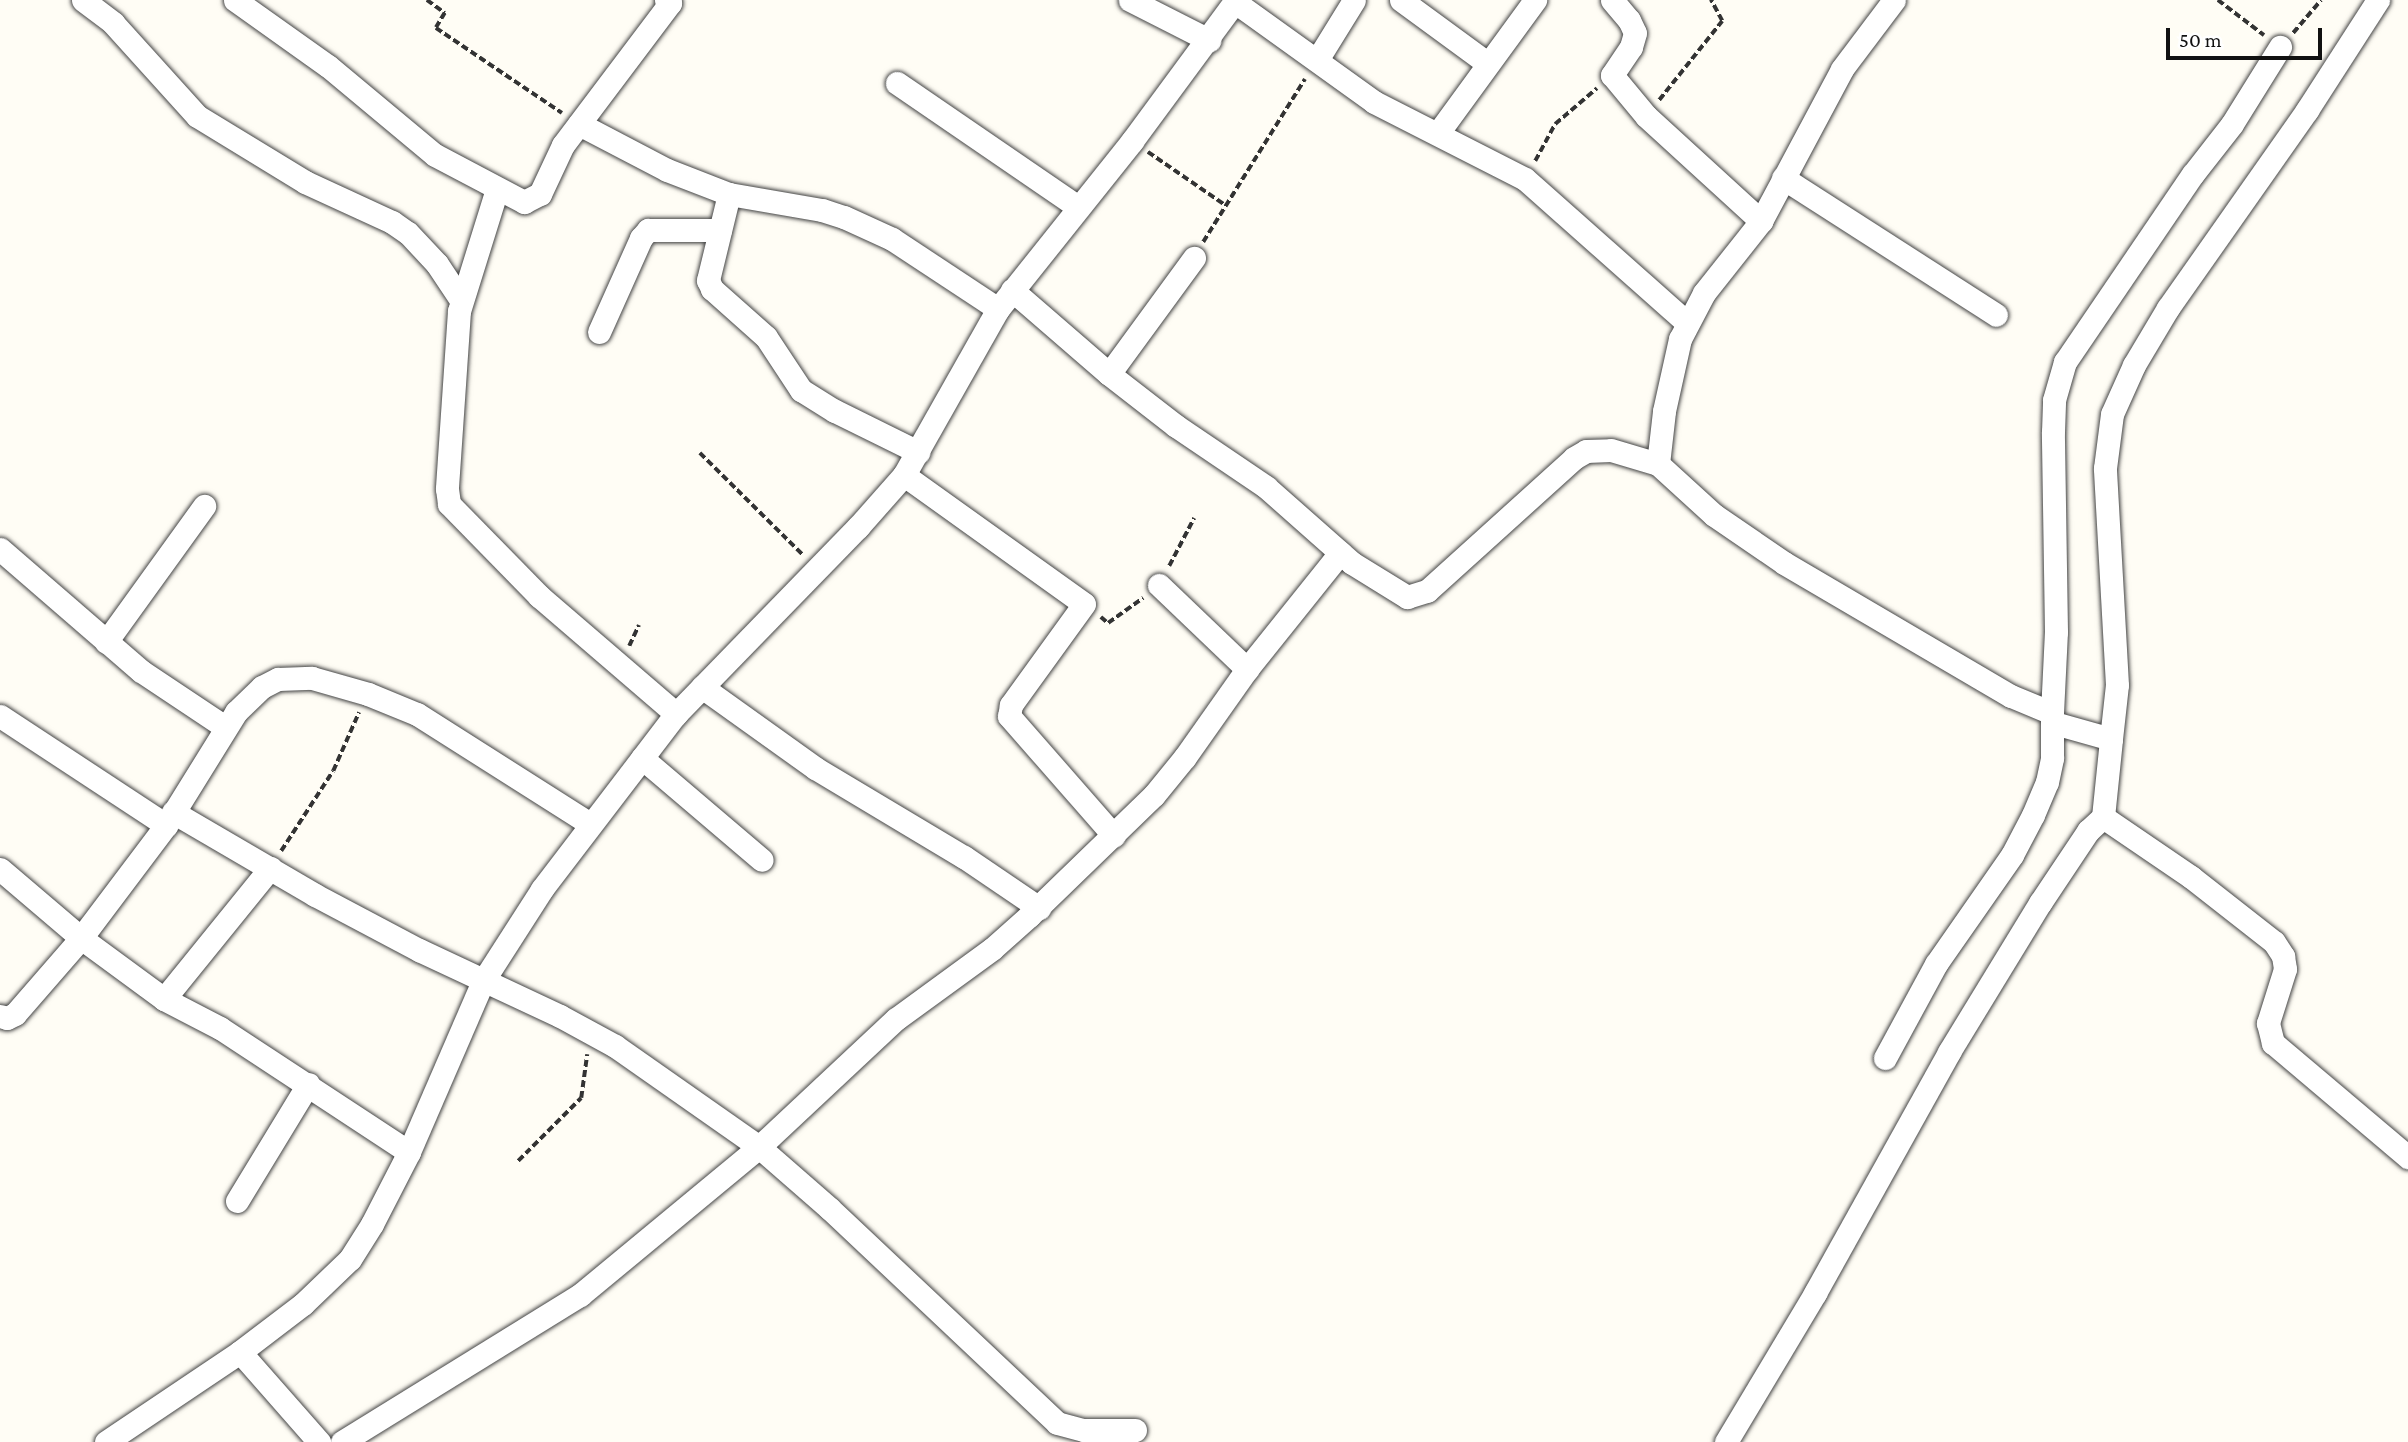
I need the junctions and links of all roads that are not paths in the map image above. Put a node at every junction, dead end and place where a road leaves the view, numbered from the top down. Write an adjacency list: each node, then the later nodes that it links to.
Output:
1 (83, 0): 27 (street)
2 (235, 0): 20 (street)
3 (1130, 0): 12 (street)
4 (1354, 0): 14 (street)
5 (1401, 0): 15 (street)
6 (1535, 0): 15 (street)
7 (1612, 0): 23 (street)
8 (2378, 0): 47 (street)
9 (669, 1): 17 (street)
10 (1236, 1): 12 (street); 14 (street)
11 (1886, 3): 19 (street)
12 (1209, 40): 22 (street)
13 (2280, 47): 45 (street)
14 (1317, 60): 18 (street)
15 (1487, 63): 18 (street)
16 (897, 83): 22 (street)
17 (579, 124): 20 (street); 21 (street)
18 (1438, 133): 30 (street)
19 (1783, 178): 23 (street); 29 (street)
20 (496, 189): 27 (street)
21 (729, 194): 24 (street); 28 (street)
22 (1078, 207): 26 (street)
23 (1760, 220): 30 (street)
24 (720, 230): 31 (street); 33 (street)
25 (1194, 258): 32 (street)
26 (1013, 290): 28 (street); 32 (street)
27 (461, 300): 43 (street)
28 (998, 309): 33 (street)
29 (1996, 315)
30 (1687, 323): 34 (street)
31 (598, 332)
32 (1109, 374): 38 (street)
33 (919, 452): 35 (street)
34 (1658, 464): 38 (street); 45 (street)
35 (904, 475): 42 (street); 52 (street)
36 (204, 506): 40 (street)
37 (0, 549): 40 (street)
38 (1340, 553): 41 (street)
39 (1159, 585): 41 (street)
40 (106, 642): 46 (street)
41 (1247, 669): 52 (street)
42 (702, 687): 43 (street); 56 (street)
43 (676, 714): 48 (street)
44 (0, 716): 50 (street)
45 (2053, 718): 47 (street); 61 (street)
46 (225, 727): 50 (street); 51 (street)
47 (2111, 739): 49 (street)
48 (642, 758): 51 (street); 53 (street)
49 (2103, 817): 65 (street); 72 (street)
50 (170, 818): 54 (street); 57 (street)
51 (590, 824): 58 (street)
52 (1114, 835): 56 (street)
53 (762, 860)
54 (270, 868): 58 (street); 59 (street)
55 (0, 869): 57 (street)
56 (1039, 908): 63 (street)
57 (81, 938): 59 (street); 60 (street)
58 (483, 981): 63 (street); 64 (street)
59 (164, 999): 62 (street)
60 (0, 1016)
61 (1885, 1058)
62 (308, 1084): 64 (street); 66 (street)
63 (759, 1147): 68 (street); 71 (street)
64 (409, 1152): 67 (street)
65 (2408, 1157)
66 (237, 1201)
67 (240, 1352): 69 (street); 70 (street)
68 (1135, 1430)
69 (106, 1442)
70 (319, 1442)
71 (342, 1442)
72 (1726, 1442)

